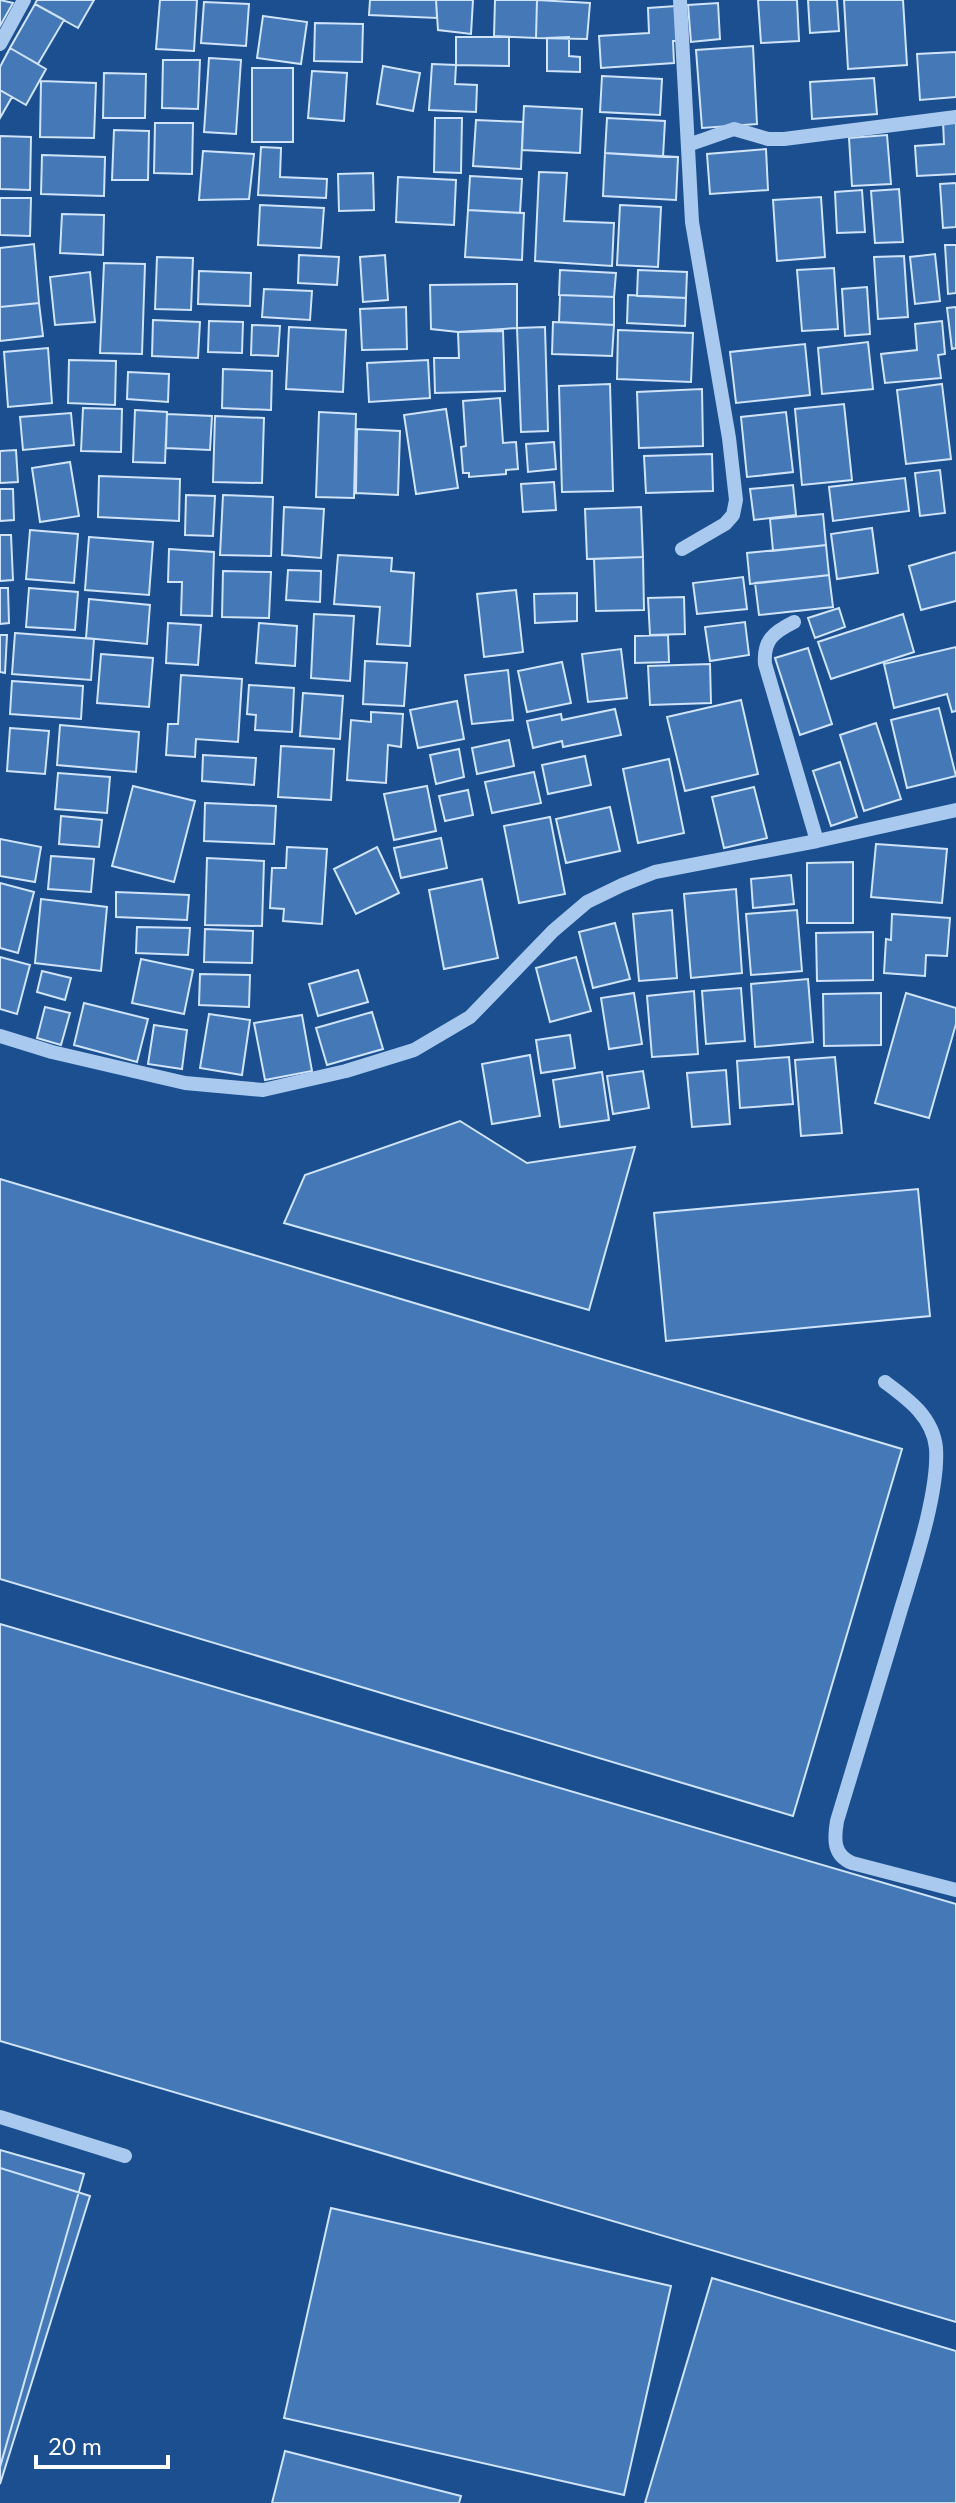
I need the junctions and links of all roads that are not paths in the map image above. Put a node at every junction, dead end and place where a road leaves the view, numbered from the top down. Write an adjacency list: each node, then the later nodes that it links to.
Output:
1 (24, 0): 3 (street)
2 (680, 0): 5 (street)
3 (0, 44)
4 (956, 117): 5 (street)
5 (688, 145): 6 (street)
6 (682, 549)
7 (794, 622): 9 (street)
8 (956, 810): 9 (street)
9 (817, 841): 10 (street)
10 (0, 1036)
11 (885, 1382): 12 (street)
12 (956, 1890)
13 (0, 2117): 14 (street)
14 (125, 2156)

